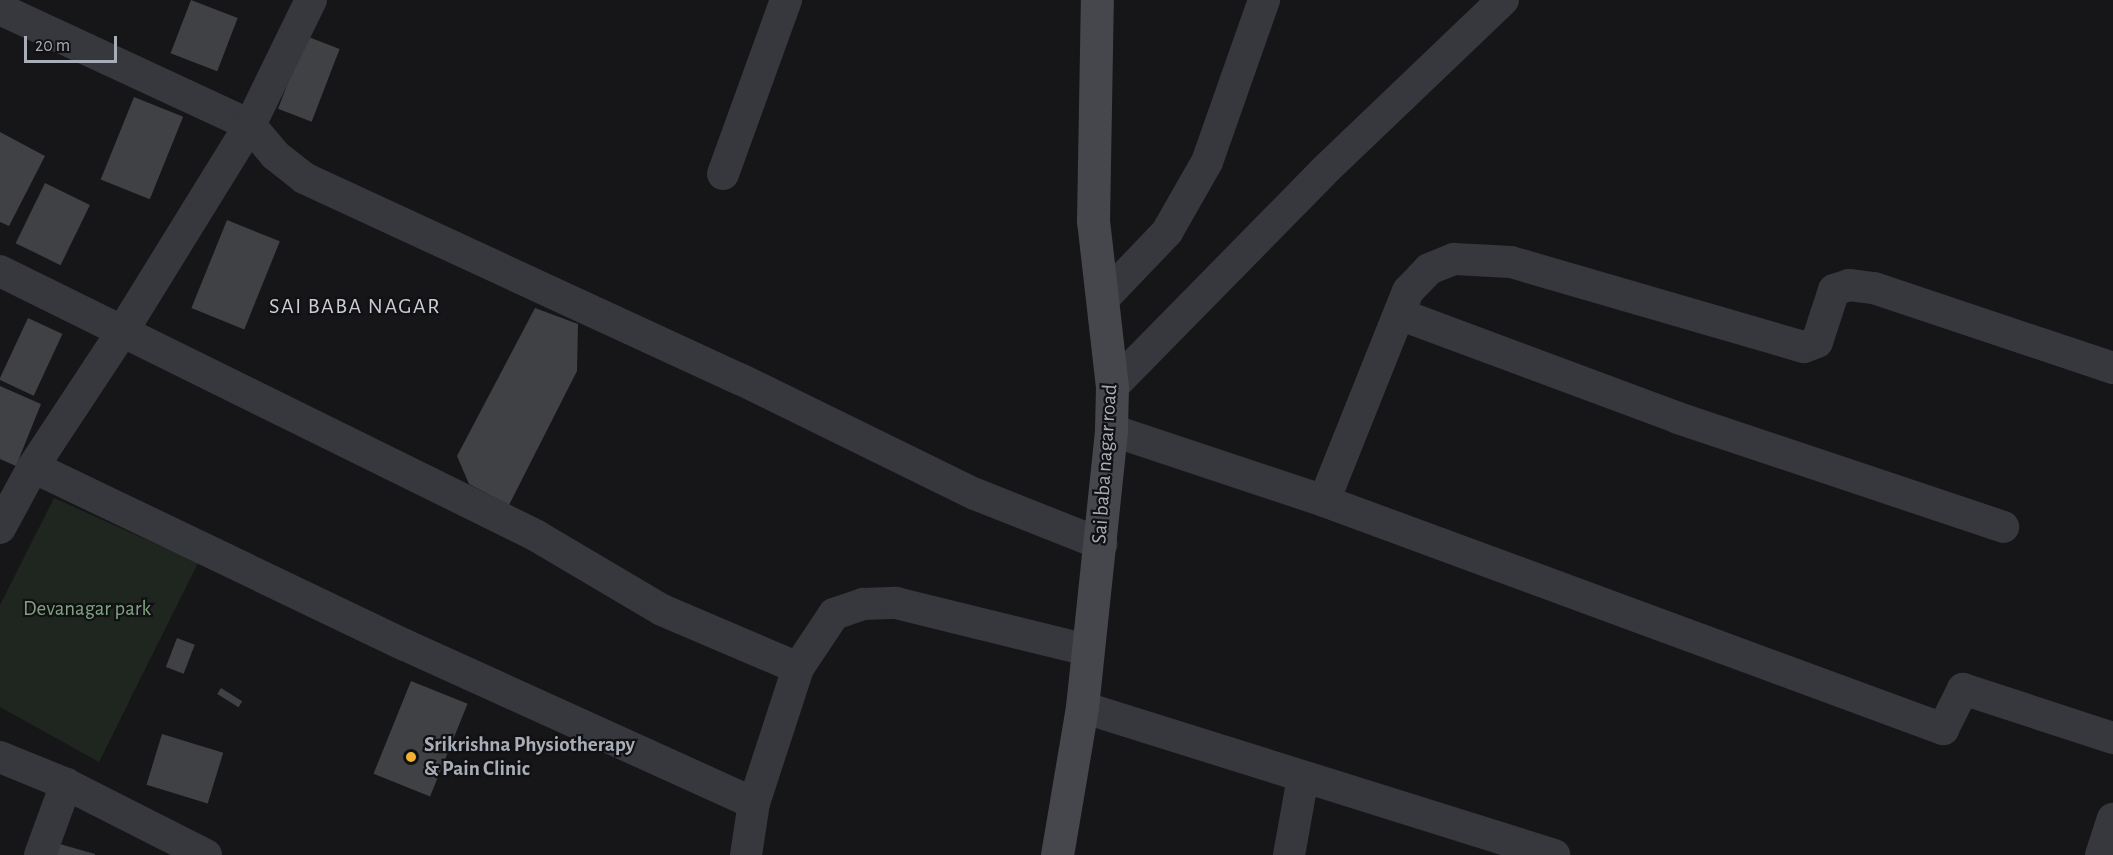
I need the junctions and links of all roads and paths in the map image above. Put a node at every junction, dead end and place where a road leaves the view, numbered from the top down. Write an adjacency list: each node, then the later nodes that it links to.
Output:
1 (311, 0): 7 (street)
2 (786, 0): 8 (street)
3 (1097, 0): 10 (main road, Sai baba nagar road)
4 (1264, 0): 10 (street)
5 (1503, 0): 14 (street)
6 (0, 9): 7 (street)
7 (250, 125): 12 (street); 20 (street)
8 (723, 174)
9 (0, 271): 12 (street)
10 (1103, 299): 14 (main road, Sai baba nagar road)
11 (1399, 314): 13 (street); 17 (street); 18 (street)
12 (122, 332): 16 (street); 22 (street)
13 (2113, 368)
14 (1112, 387): 15 (main road, Sai baba nagar road)
15 (1111, 430): 17 (street); 20 (main road, Sai baba nagar road)
16 (33, 467): 19 (street); 28 (street)
17 (1324, 501): 24 (street)
18 (2003, 527)
19 (0, 528)
20 (1101, 544): 21 (main road, Sai baba nagar road)
21 (1088, 650): 22 (street); 23 (main road, Sai baba nagar road)
22 (798, 668): 28 (street)
23 (1082, 706): 26 (street); 34 (main road, Sai baba nagar road)
24 (2113, 738)
25 (0, 757): 27 (street)
26 (1303, 777): 30 (street); 35 (street)
27 (66, 784): 31 (street); 32 (street)
28 (754, 803): 33 (street)
29 (2113, 819): 36 (street)
30 (1537, 852)
31 (40, 855)
32 (206, 855)
33 (746, 855)
34 (1057, 855)
35 (1289, 855)
36 (2101, 855)

